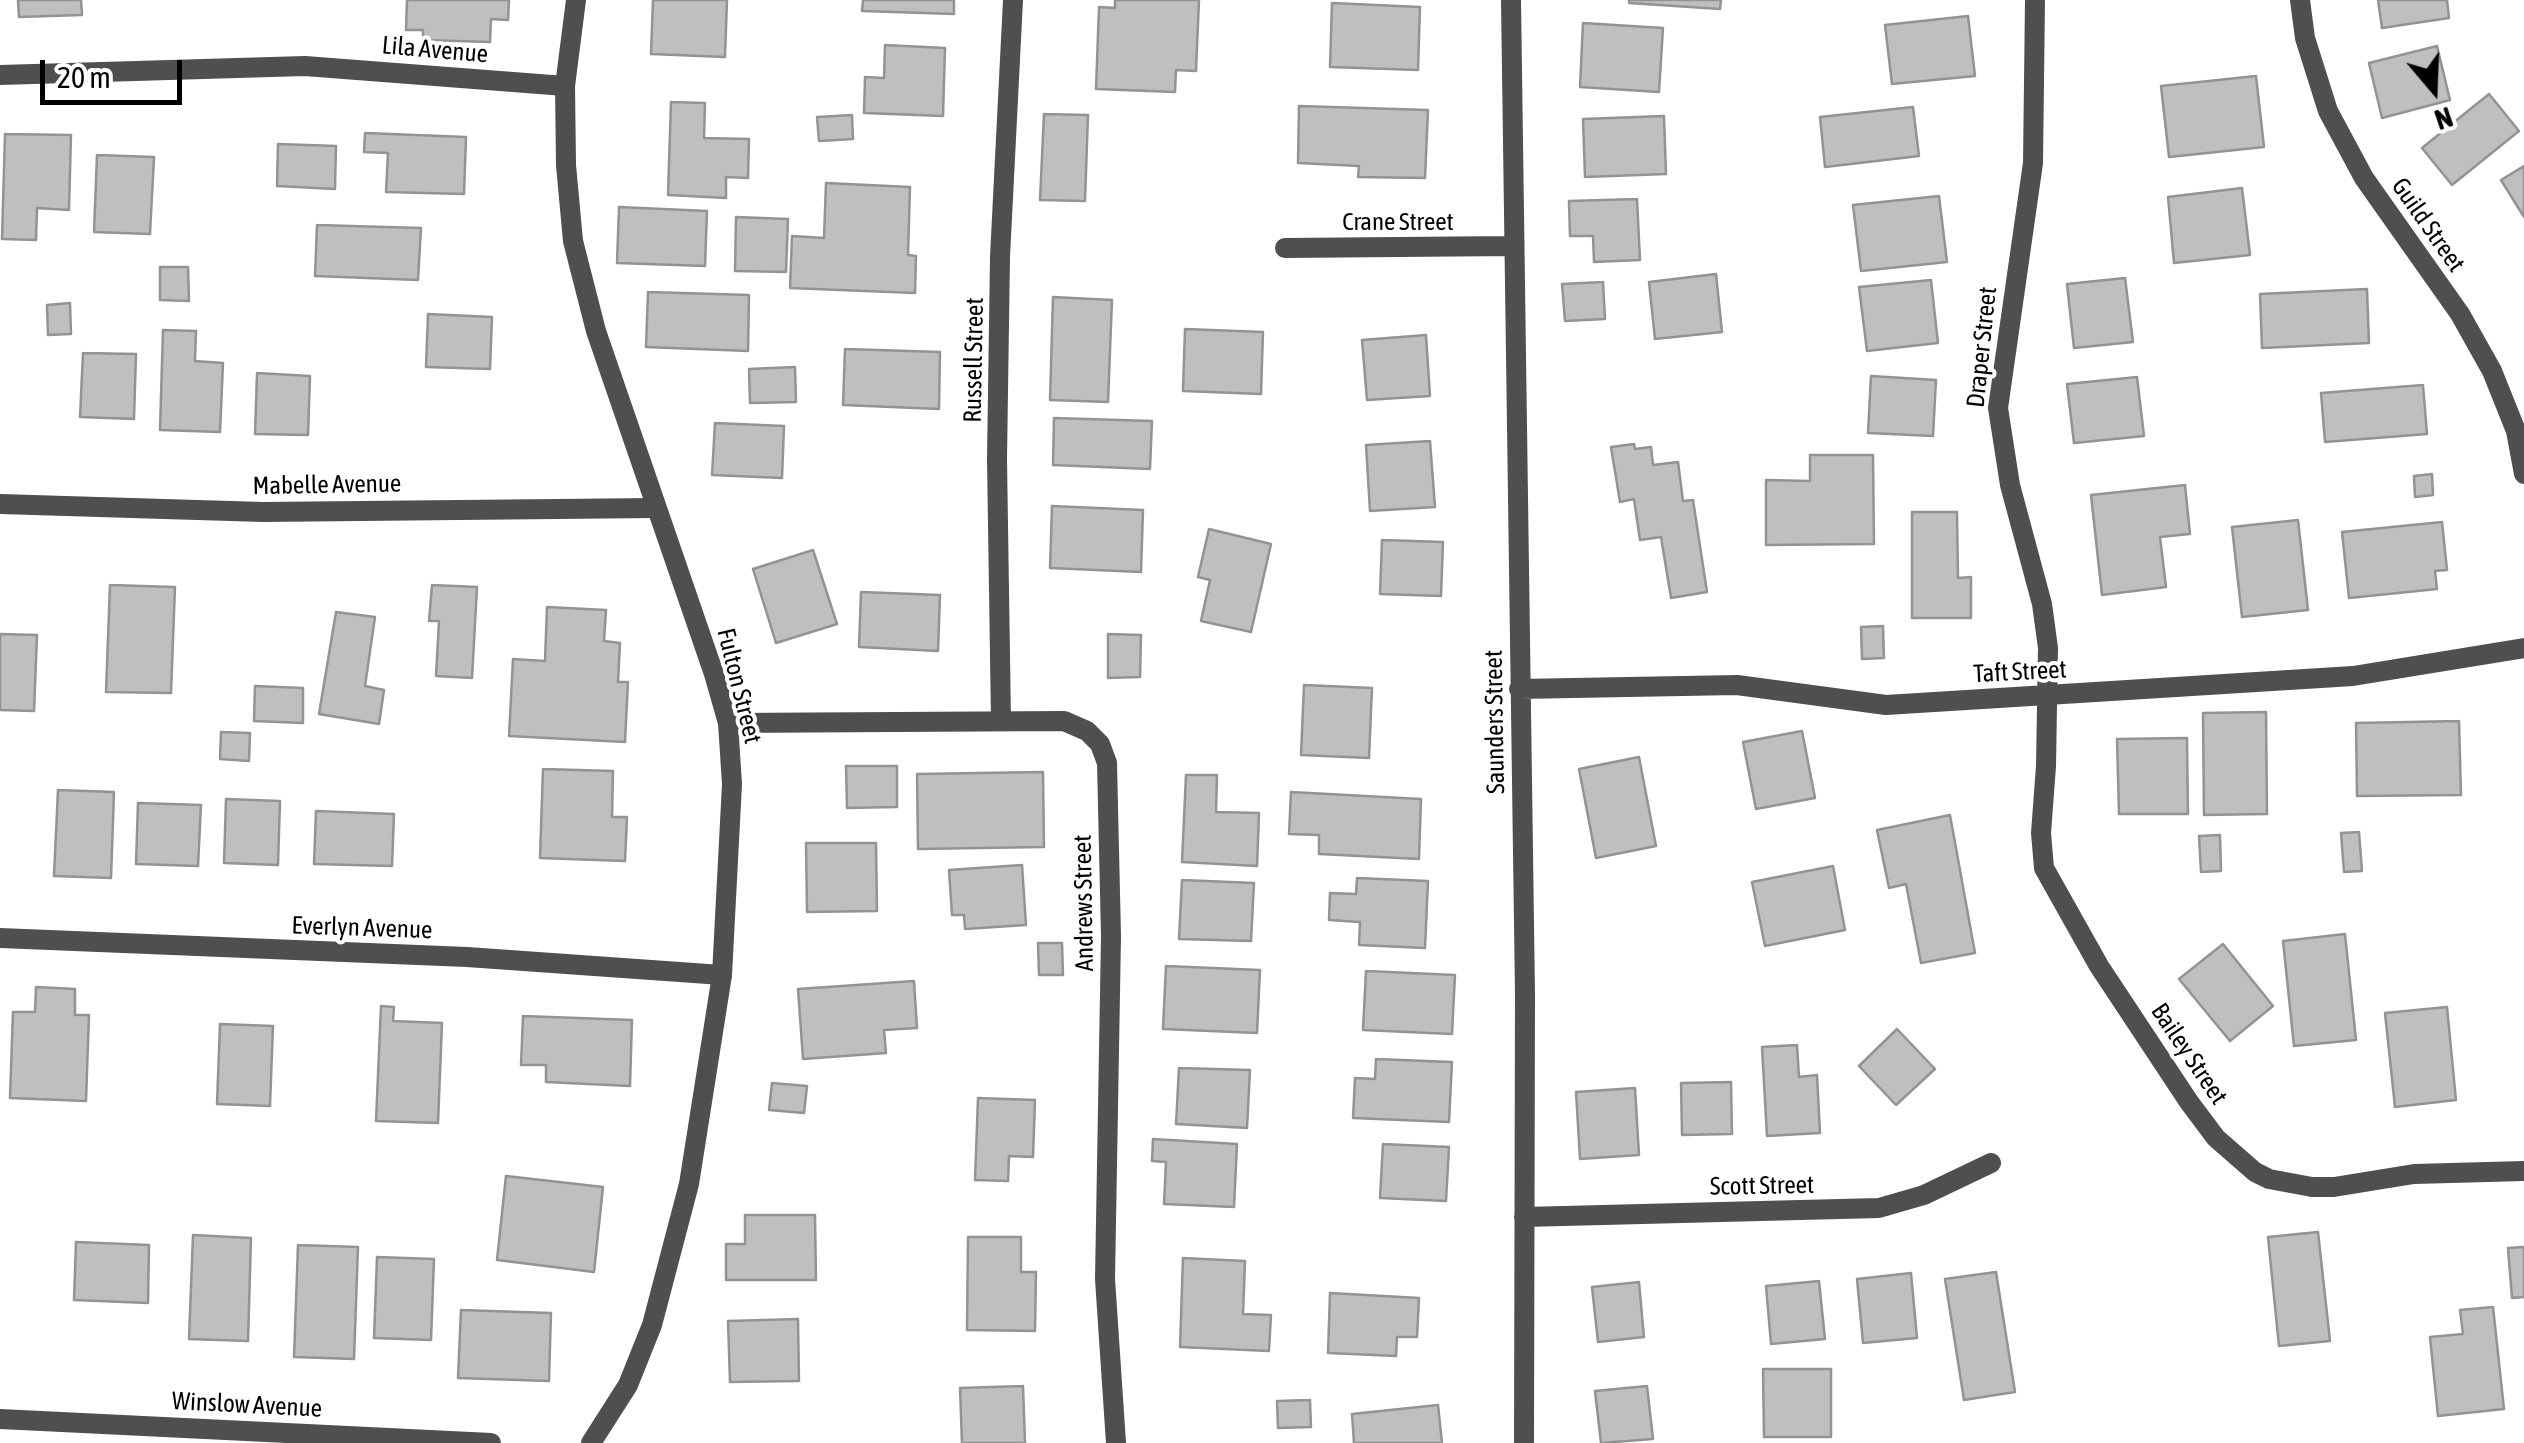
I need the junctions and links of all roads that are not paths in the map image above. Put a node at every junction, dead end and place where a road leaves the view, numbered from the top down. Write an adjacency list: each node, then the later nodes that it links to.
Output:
1 (576, 0): 7 (street, Fulton Street)
2 (1013, 0): 16 (street, Russell Street)
3 (1511, 0): 8 (street, Saunders Street)
4 (2035, 0): 15 (street, Draper Street)
5 (2300, 0): 10 (street, Guild Street)
6 (0, 74): 7 (street, Lila Avenue)
7 (565, 86): 12 (street, Fulton Street)
8 (1512, 246): 9 (street, Crane Street); 14 (street, Saunders Street)
9 (1285, 248)
10 (2524, 474)
11 (0, 504): 12 (street, Mabelle Avenue)
12 (655, 508): 17 (street, Fulton Street)
13 (2524, 648): 15 (street, Taft Street)
14 (1519, 689): 15 (street, Taft Street); 22 (street, Saunders Street)
15 (2048, 695): 21 (street, Bailey Street)
16 (1001, 721): 17 (street, Andrews Street); 26 (street, Andrews Street)
17 (728, 723): 19 (street, Fulton Street)
18 (0, 938): 19 (street, Everlyn Avenue)
19 (722, 975): 25 (street, Fulton Street)
20 (1991, 1163): 22 (street, Scott Street)
21 (2524, 1170)
22 (1524, 1218): 27 (street, Saunders Street)
23 (0, 1418): 24 (street, Winslow Avenue)
24 (491, 1443)
25 (591, 1443)
26 (1116, 1443)
27 (1524, 1443)

